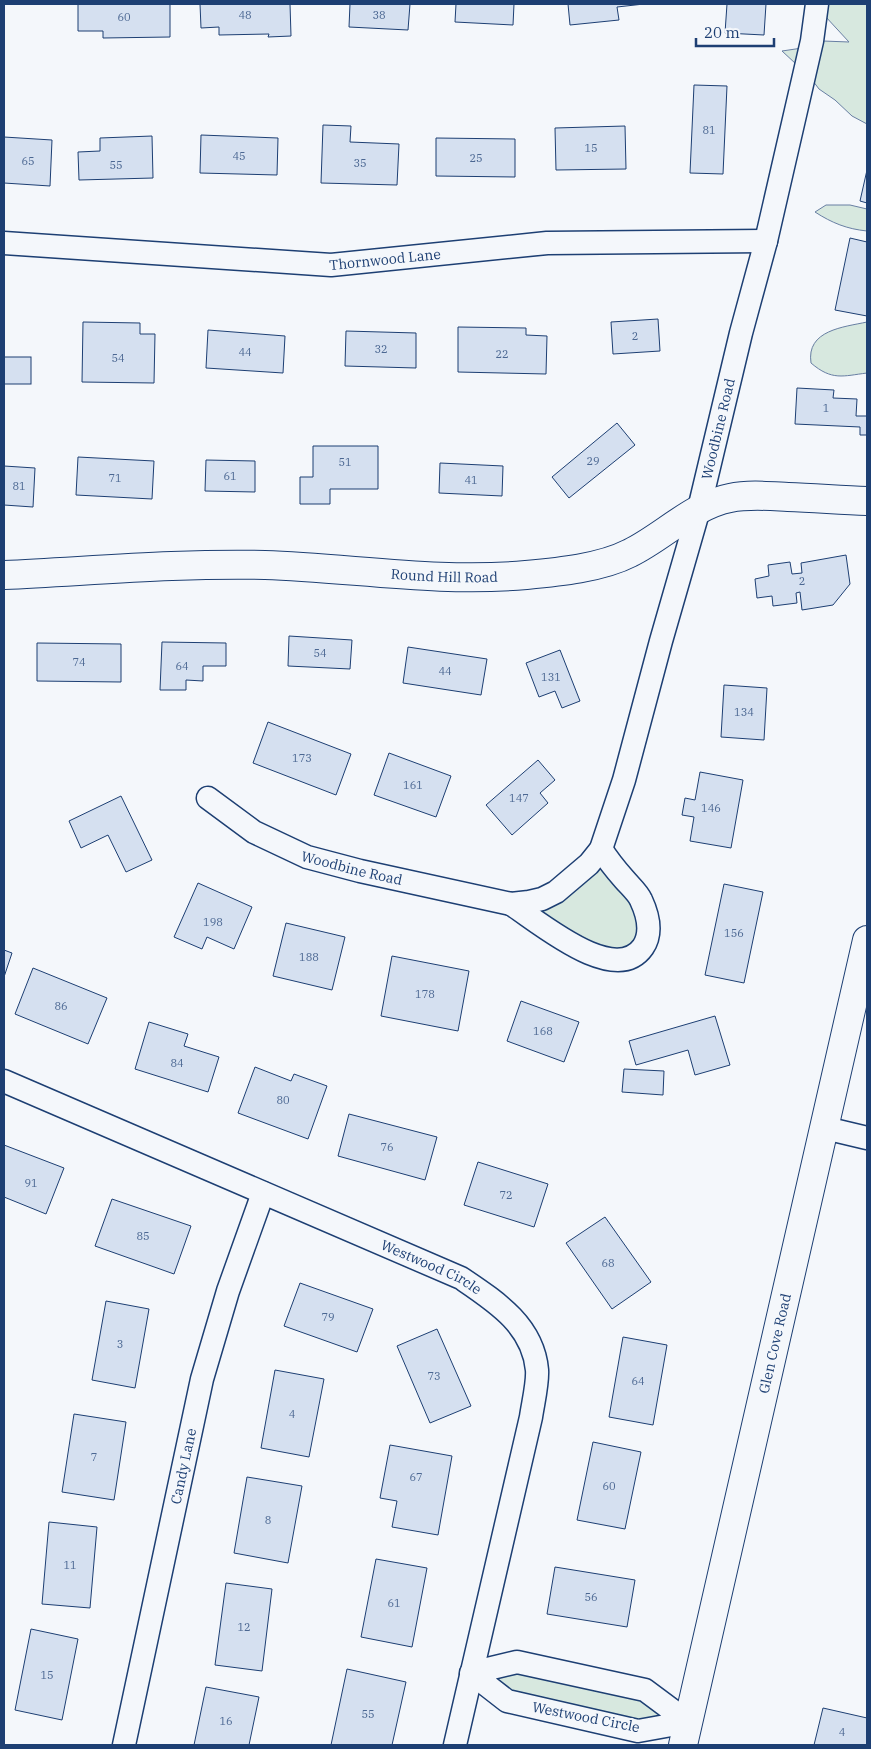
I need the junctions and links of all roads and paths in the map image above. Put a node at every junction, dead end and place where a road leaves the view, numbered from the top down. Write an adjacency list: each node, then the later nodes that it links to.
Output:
1 (817, 4): 2 (street, Woodbine Road)
2 (766, 241): 3 (street, Thornwood Lane); 5 (street, Woodbine Road)
3 (4, 243)
4 (867, 501): 5 (street, Round Hill Road)
5 (699, 509): 6 (street, Round Hill Road); 8 (street, Woodbine Road)
6 (4, 575)
7 (208, 798): 9 (street, Woodbine Road)
8 (600, 849): 9 (street, Woodbine Road); 9 (street, Woodbine Road)
9 (511, 904)
10 (867, 940): 12 (street, Glen Cove Road)
11 (4, 1081): 14 (street, Westwood Circle)
12 (824, 1128): 13 (street); 16 (street, Glen Cove Road)
13 (867, 1138)
14 (263, 1193): 15 (street, Westwood Circle); 17 (street, Candy Lane)
15 (472, 1673): 16 (street, Westwood Circle); 16 (street); 18 (street, Westwood Circle)
16 (685, 1733)
17 (124, 1745)
18 (454, 1745)

